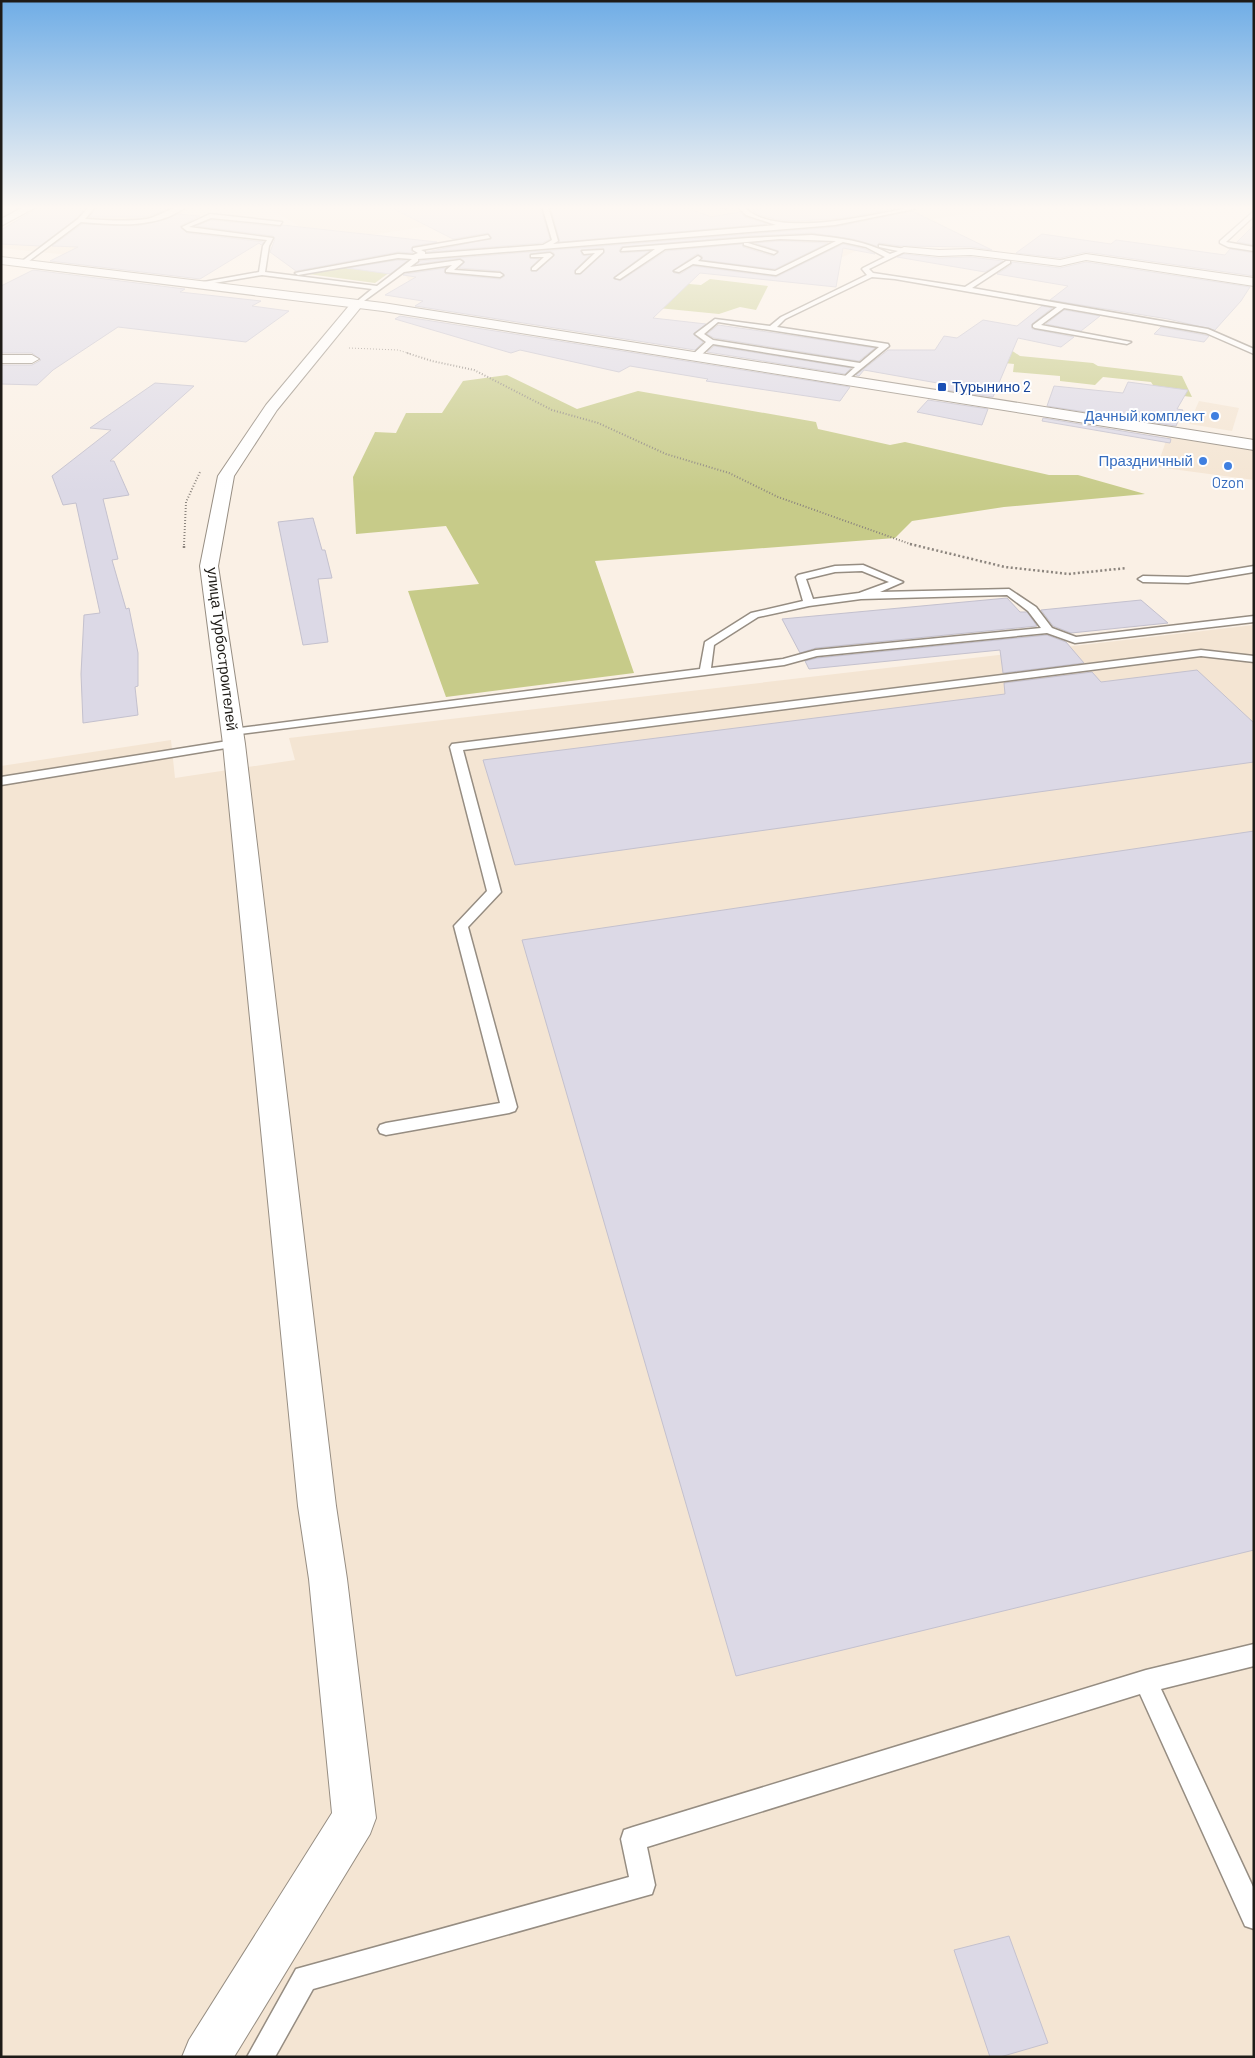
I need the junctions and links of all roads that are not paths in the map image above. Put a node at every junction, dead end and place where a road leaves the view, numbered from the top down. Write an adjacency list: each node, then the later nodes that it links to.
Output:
1 (341, 302): 5 (street)
2 (360, 302): 5 (lane)
3 (816, 302): 7 (lane)
4 (1041, 302): 6 (lane)
5 (357, 304): 11 (street); 25 (street, улица Турбостроителей)
6 (1063, 306): 9 (lane); 10 (lane)
7 (772, 328): 8 (lane); 14 (lane)
8 (711, 342): 11 (lane); 14 (lane)
9 (1127, 342)
10 (1254, 352)
11 (695, 356): 15 (street)
12 (1, 359): 13 (street)
13 (32, 359)
14 (860, 365): 15 (lane)
15 (846, 379): 16 (street)
16 (1254, 445)
17 (1254, 569): 18 (lane)
18 (1143, 579)
19 (861, 596): 20 (lane); 20 (lane); 22 (lane)
20 (809, 603): 24 (lane)
21 (1254, 619): 22 (lane)
22 (1048, 630): 24 (lane)
23 (1254, 659): 27 (lane)
24 (705, 672): 25 (lane)
25 (234, 749): 26 (lane); 31 (street, улица Турбостроителей)
26 (1, 781)
27 (386, 1129)
28 (1254, 1655): 29 (lane)
29 (1146, 1681): 30 (lane); 32 (lane)
30 (1254, 1917)
31 (206, 2057)
32 (260, 2057)

